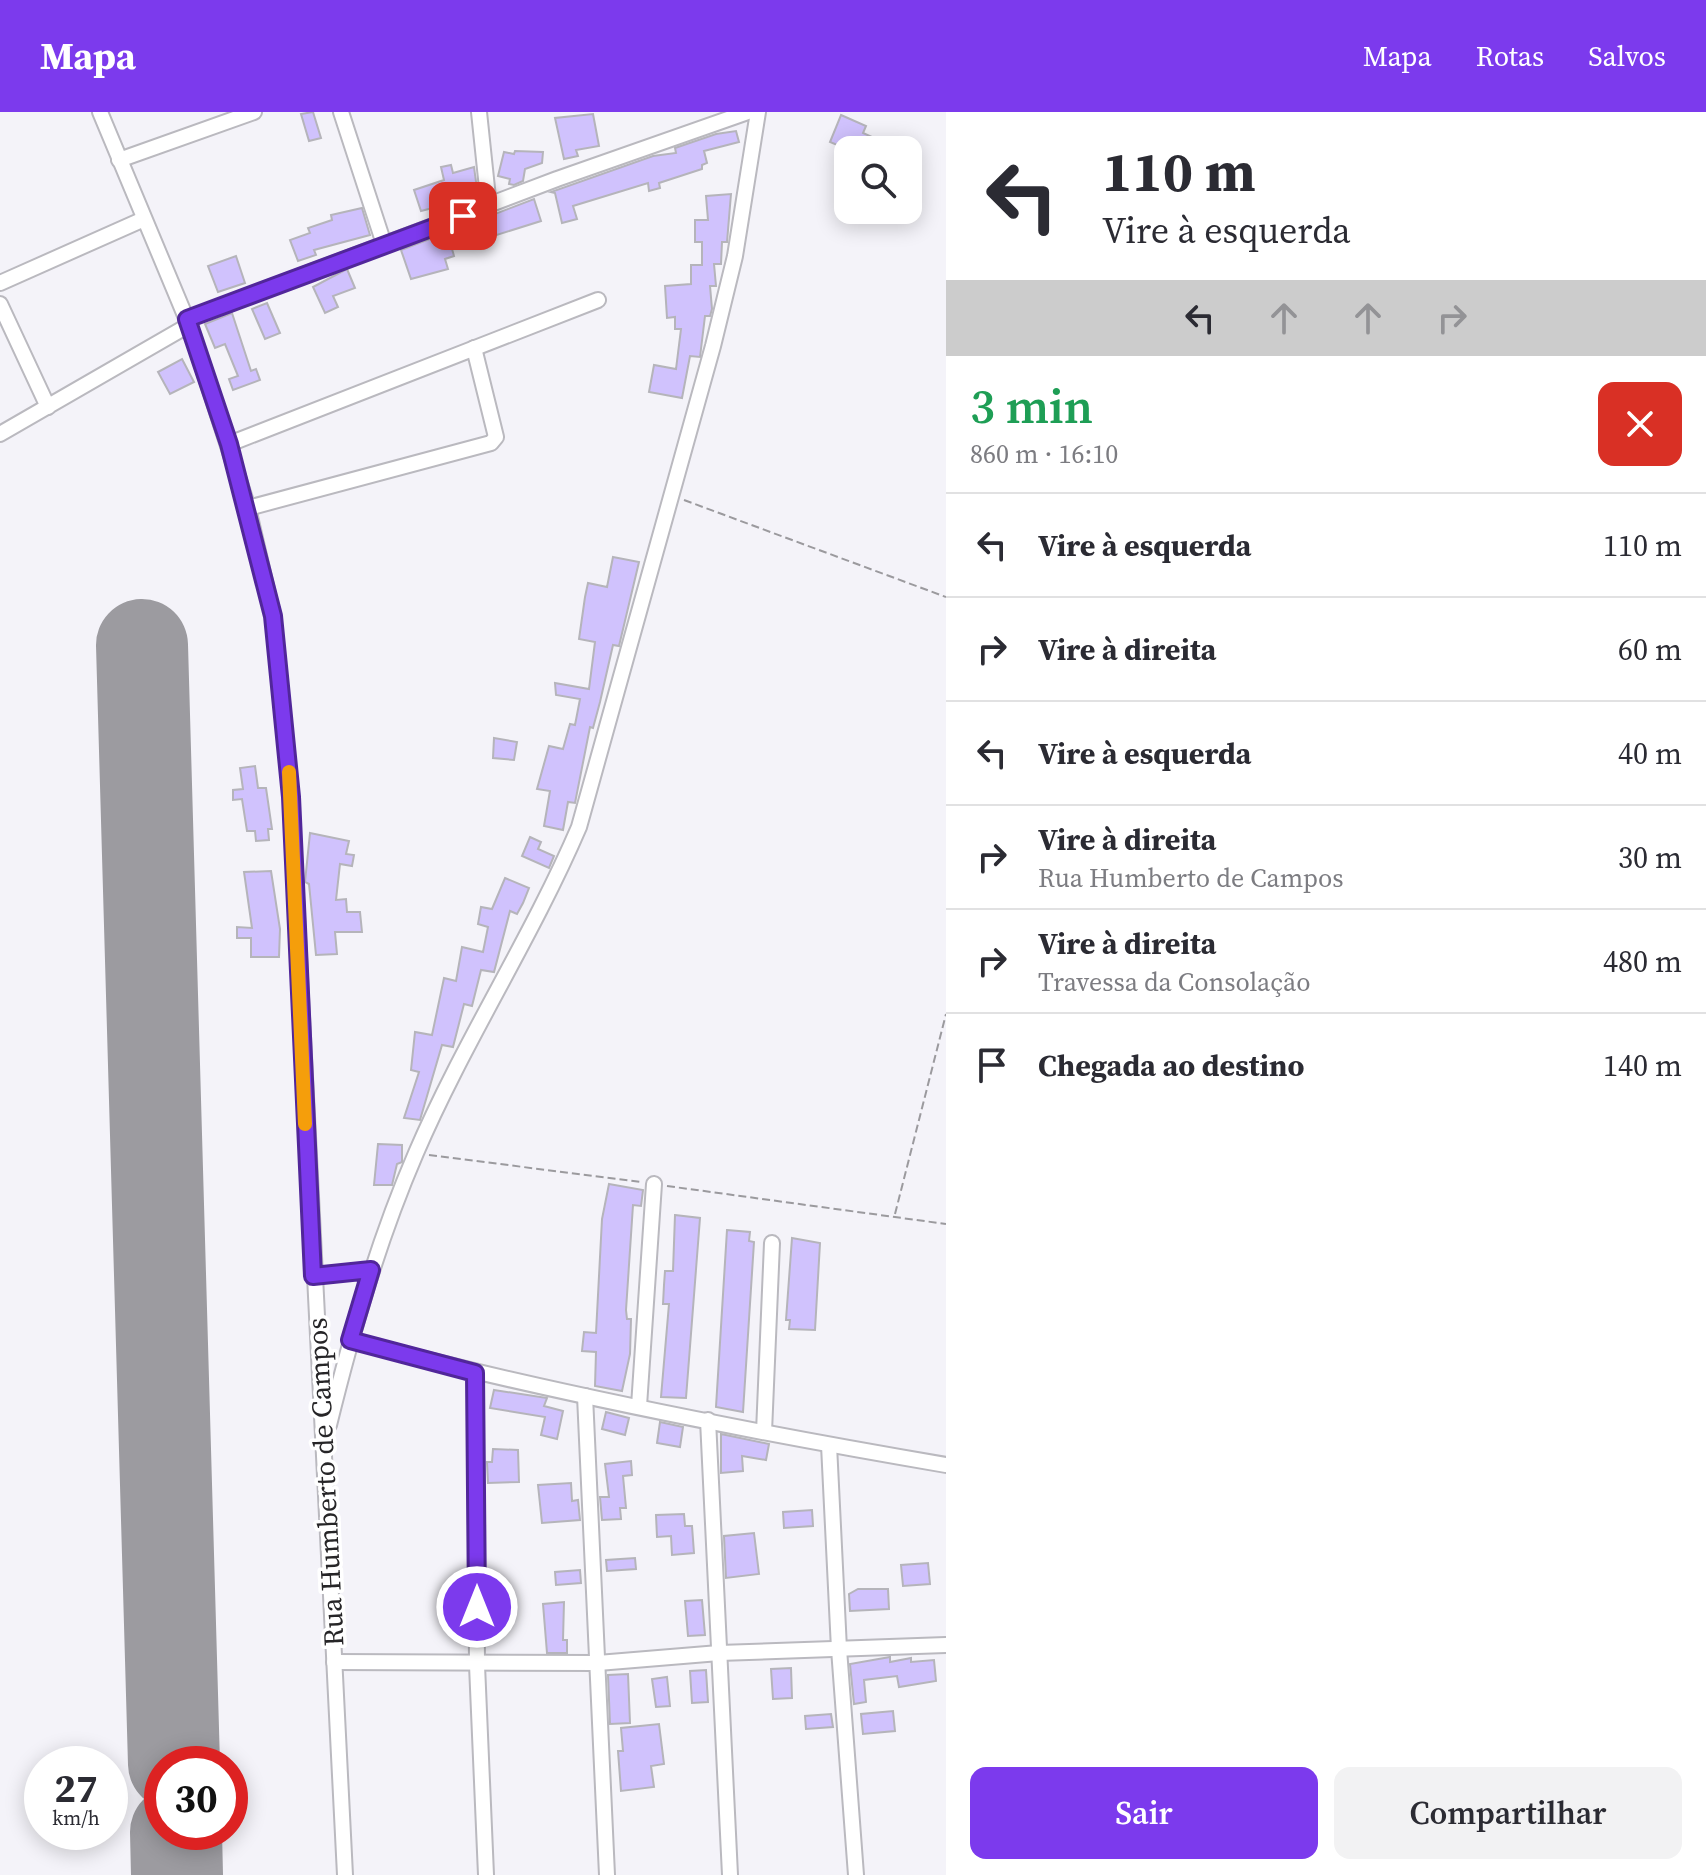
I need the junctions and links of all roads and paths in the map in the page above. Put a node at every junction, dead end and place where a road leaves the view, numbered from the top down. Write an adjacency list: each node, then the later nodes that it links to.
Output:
1 (100, 112): 7 (street, Rua Humberto de Campos)
2 (254, 112): 7 (street)
3 (341, 112): 10 (street)
4 (479, 112): 8 (street)
5 (748, 112): 8 (street)
6 (758, 112): 19 (street)
7 (119, 160): 9 (street, Rua Humberto de Campos)
8 (489, 207): 10 (street)
9 (144, 219): 11 (street); 14 (street, Rua Humberto de Campos)
10 (384, 244): 14 (street)
11 (0, 283)
12 (598, 300): 15 (street)
13 (0, 304): 16 (street)
14 (188, 322): 16 (street); 18 (street, Rua Humberto de Campos)
15 (474, 348): 18 (street); 20 (street)
16 (48, 407): 17 (street)
17 (0, 434)
18 (229, 444): 20 (street, Rua Humberto de Campos)
19 (671, 495): 21 (path); 23 (street)
20 (248, 508): 29 (street, Rua Humberto de Campos)
21 (946, 597)
22 (946, 1014): 25 (path)
23 (416, 1153): 24 (path); 28 (street)
24 (654, 1184): 25 (path); 33 (street)
25 (895, 1216): 26 (path)
26 (946, 1224)
27 (772, 1243): 35 (street)
28 (371, 1270): 29 (street); 30 (street)
29 (313, 1276): 36 (street, Rua Humberto de Campos)
30 (350, 1340): 31 (street); 36 (street)
31 (475, 1373): 32 (street); 44 (street)
32 (585, 1396): 33 (street); 43 (street)
33 (639, 1406): 34 (street)
34 (708, 1420): 35 (street); 41 (street)
35 (764, 1432): 37 (street)
36 (326, 1437): 42 (street, Rua Humberto de Campos)
37 (829, 1445): 38 (street); 40 (street)
38 (946, 1465)
39 (946, 1645): 40 (street)
40 (839, 1649): 41 (street); 49 (street)
41 (719, 1653): 43 (street); 48 (street)
42 (334, 1662): 44 (street); 45 (street, Rua Humberto de Campos)
43 (598, 1663): 44 (street); 47 (street)
44 (477, 1665): 46 (street)
45 (345, 1875)
46 (486, 1875)
47 (607, 1875)
48 (730, 1875)
49 (856, 1875)

